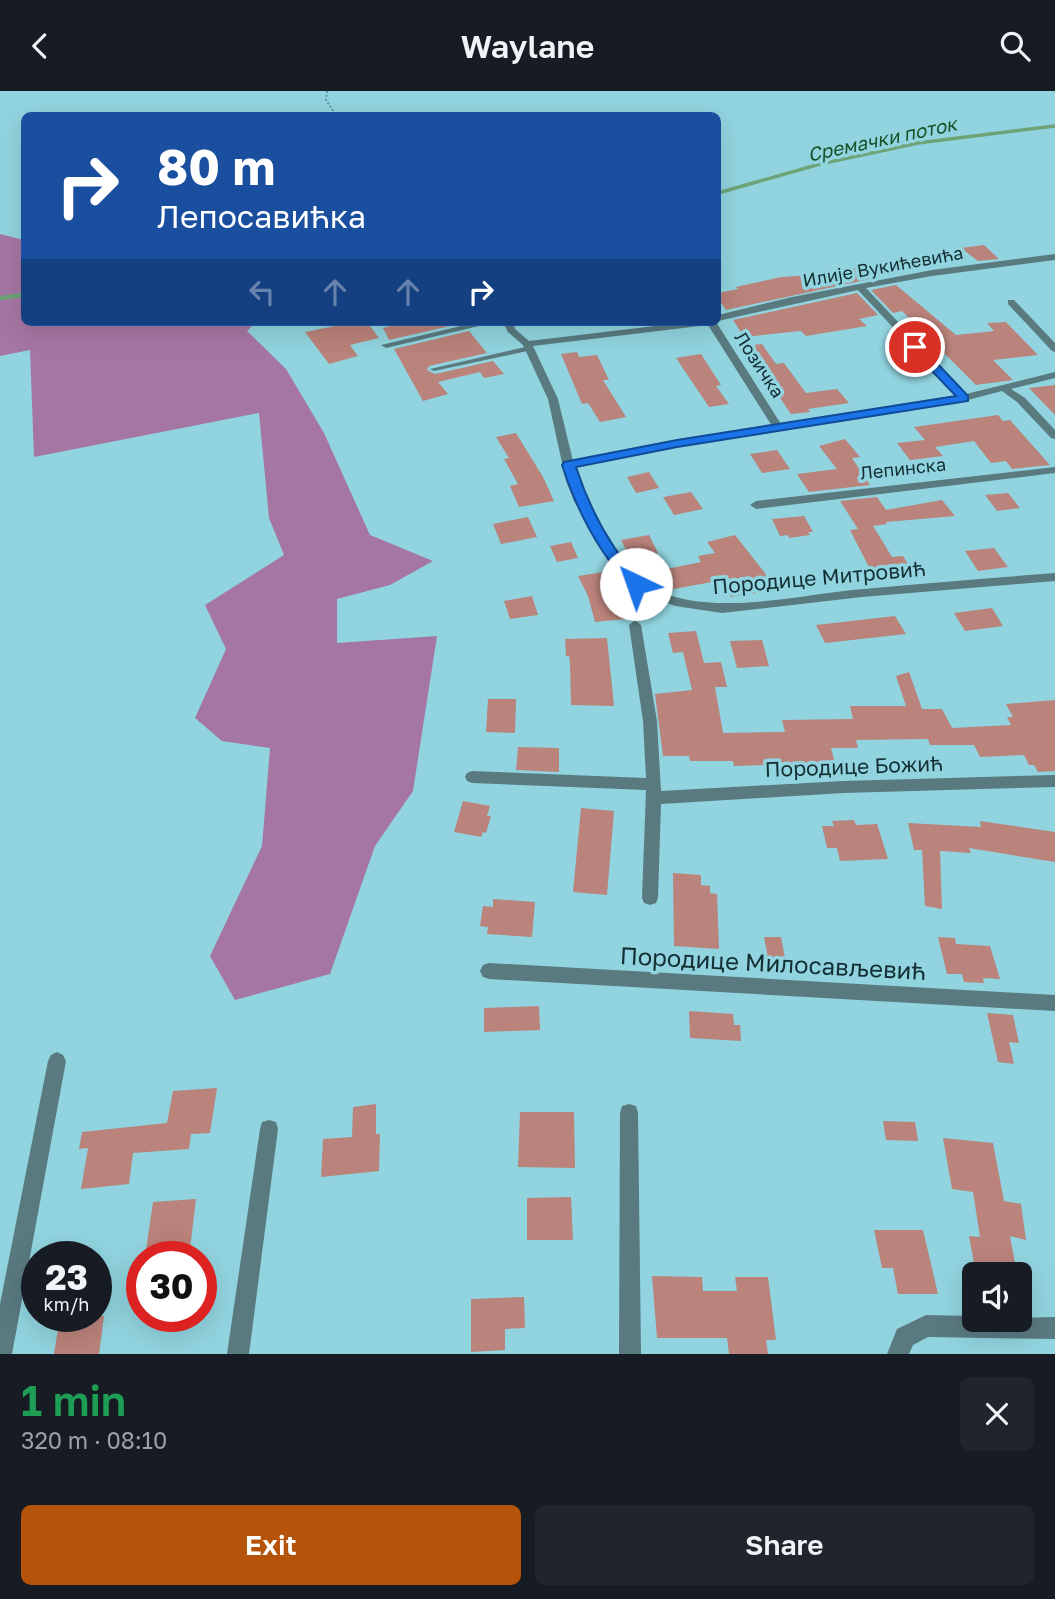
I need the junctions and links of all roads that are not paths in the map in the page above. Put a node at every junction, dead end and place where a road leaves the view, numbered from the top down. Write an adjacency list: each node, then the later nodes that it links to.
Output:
1 (1055, 257): 2 (street, Илије Вукићевића)
2 (861, 288): 4 (street, Илије Вукићевића); 15 (street)
3 (1011, 302): 11 (street)
4 (721, 317)
5 (473, 326): 9 (street)
6 (510, 326): 10 (street, Породице Митровић)
7 (680, 326): 10 (street)
8 (714, 326): 16 (street, Лозичка)
9 (386, 345)
10 (528, 346): 12 (lane); 18 (street, Породице Митровић)
11 (1055, 349)
12 (434, 369)
13 (1055, 375): 14 (street)
14 (1005, 389): 15 (street); 17 (street)
15 (964, 398): 16 (street)
16 (778, 427): 18 (street)
17 (1055, 436)
18 (569, 465): 21 (street, Породице Митровић)
19 (1055, 470): 20 (street, Лепинска)
20 (756, 505)
21 (1055, 577)
22 (635, 625): 25 (street)
23 (472, 777): 25 (street, Породице Божић)
24 (1055, 781): 25 (street, Породице Божић)
25 (654, 791): 26 (street)
26 (650, 898)
27 (489, 971): 28 (street, Породице Милосављевић)
28 (1055, 1003)
29 (57, 1061): 33 (street)
30 (629, 1113): 35 (street)
31 (268, 1129): 34 (street)
32 (1055, 1328): 36 (street)
33 (1, 1354)
34 (238, 1354)
35 (630, 1354)
36 (898, 1354)

